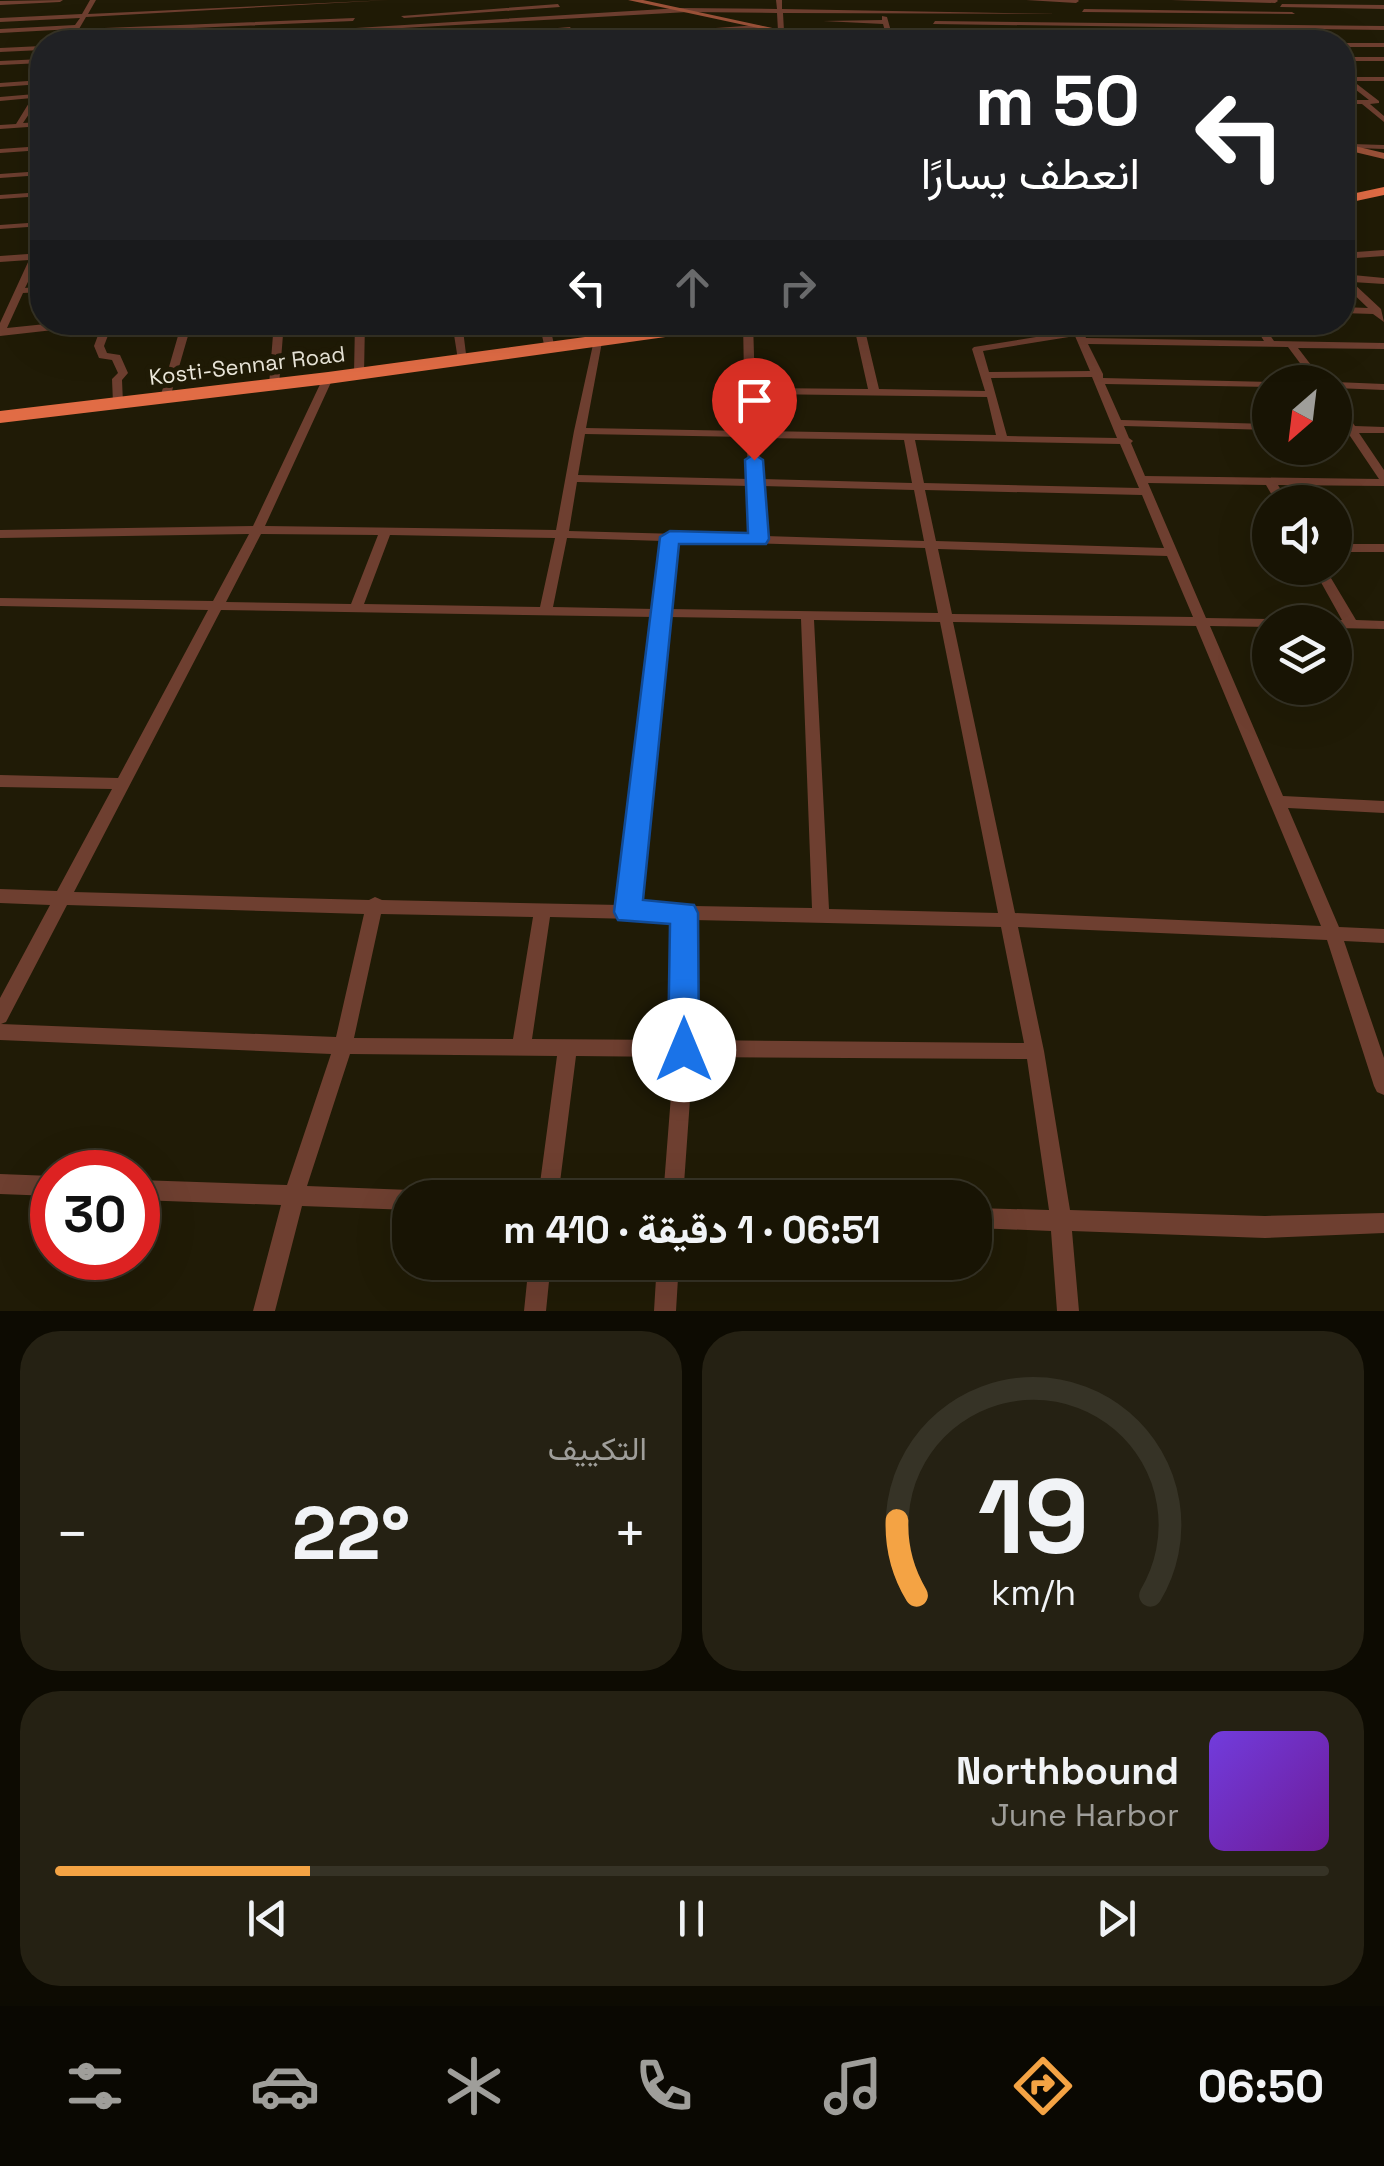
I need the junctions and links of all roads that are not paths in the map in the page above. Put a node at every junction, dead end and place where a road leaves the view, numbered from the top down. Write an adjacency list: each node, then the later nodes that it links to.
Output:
1 (45, 0): 2 (street); 26 (street); 28 (street)
2 (60, 0)
3 (198, 0): 22 (street); 30 (street)
4 (386, 0): 17 (street)
5 (450, 0): 39 (street)
6 (632, 0): 33 (street)
7 (730, 0): 32 (street)
8 (779, 0): 45 (street)
9 (827, 0): 34 (street)
10 (856, 0): 36 (street)
11 (927, 0): 40 (street)
12 (974, 0): 42 (street)
13 (1029, 0): 14 (street)
14 (1076, 0): 41 (street)
15 (1108, 0): 35 (street)
16 (1174, 0): 18 (street)
17 (353, 1): 19 (street)
18 (1245, 1): 21 (street); 38 (street)
19 (298, 2): 23 (street); 49 (street)
20 (557, 2): 24 (street); 50 (street)
21 (1276, 2): 25 (street); 47 (street)
22 (91, 3): 46 (street)
23 (247, 4): 29 (street); 60 (street)
24 (507, 4): 39 (street); 54 (street)
25 (1308, 6): 27 (street); 51 (street)
26 (0, 7): 28 (street)
27 (1384, 7)
28 (39, 9): 48 (street)
29 (208, 9): 30 (street); 64 (street)
30 (194, 10): 46 (street)
31 (386, 10): 43 (street)
32 (730, 10): 33 (street); 45 (street)
33 (683, 11): 44 (street); 63 (street)
34 (830, 11): 36 (street); 45 (street)
35 (1117, 11): 38 (street); 41 (street); 61 (street)
36 (859, 12): 37 (street)
37 (882, 12): 40 (street); 55 (street)
38 (1253, 12): 47 (street); 67 (street)
39 (453, 13): 65 (street)
40 (931, 13): 42 (street); 56 (street)
41 (1086, 13): 42 (street); 59 (street)
42 (981, 14)
43 (352, 15): 49 (street); 78 (street)
44 (610, 15): 50 (street); 82 (street)
45 (781, 15): 55 (street); 85 (street)
46 (84, 16): 48 (street); 73 (street)
47 (1295, 17): 51 (street); 71 (street)
48 (32, 18): 53 (street)
49 (298, 18): 60 (street)
50 (564, 18): 54 (street); 81 (street)
51 (1324, 19): 52 (street)
52 (1384, 19)
53 (0, 20)
54 (512, 21): 57 (street)
55 (886, 22): 86 (street)
56 (934, 22): 58 (street); 87 (street)
57 (457, 24): 65 (street); 80 (street)
58 (1038, 24): 59 (street); 88 (street)
59 (1094, 24): 61 (street)
60 (242, 25): 62 (street); 77 (street)
61 (1133, 25): 66 (street); 89 (street)
62 (214, 26): 64 (street); 76 (street)
63 (759, 26): 70 (street); 84 (street)
64 (201, 27): 69 (street)
65 (405, 27): 74 (street); 79 (street)
66 (1239, 27): 67 (street); 90 (street)
67 (1267, 27): 68 (street)
68 (1286, 27): 71 (street); 91 (street)
69 (127, 28): 73 (street)
70 (730, 28): 83 (street)
71 (1302, 28): 72 (street)
72 (1384, 28)
73 (76, 29): 75 (street)
74 (375, 29): 78 (street)
75 (22, 30): 92 (street); 96 (street)
76 (213, 30)
77 (241, 30)
78 (354, 30)
79 (405, 30)
80 (458, 30)
81 (570, 30)
82 (620, 30)
83 (699, 30)
84 (777, 30)
85 (781, 30)
86 (888, 30)
87 (936, 30)
88 (1042, 30)
89 (1138, 30)
90 (1242, 30)
91 (1289, 30)
92 (0, 31)
93 (1355, 45): 94 (street)
94 (1384, 46)
95 (30, 48): 96 (street)
96 (10, 49): 97 (street)
97 (0, 50)
98 (1355, 51): 100 (street)
99 (1355, 59): 100 (street)
100 (1366, 59): 101 (street)
101 (1384, 59)
102 (30, 62): 103 (street)
103 (0, 63)
104 (1355, 77): 105 (street)
105 (1384, 79)
106 (1355, 84): 113 (street)
107 (0, 85): 108 (street)
108 (30, 88)
109 (30, 91): 110 (street)
110 (0, 98)
111 (1355, 102): 112 (street)
112 (1364, 102): 113 (street); 115 (street)
113 (1380, 102)
114 (30, 108): 117 (street)
115 (1384, 120)
116 (30, 125): 117 (street)
117 (18, 126): 118 (street)
118 (0, 127)
119 (30, 127): 123 (street)
120 (1384, 146): 121 (street)
121 (1355, 148)
122 (1355, 149): 124 (street)
123 (9, 151): 125 (street)
124 (1384, 156)
125 (0, 165)
126 (30, 174): 127 (street)
127 (0, 176)
128 (1384, 191): 131 (highway)
129 (30, 194): 130 (street)
130 (0, 197)
131 (1355, 197)
132 (30, 225): 133 (street)
133 (0, 227)
134 (1384, 254): 135 (street)
135 (1355, 255)
136 (30, 257): 137 (street)
137 (0, 260)
138 (30, 272): 143 (street)
139 (1355, 279): 140 (street)
140 (1384, 280)
141 (1355, 288): 146 (street)
142 (30, 290): 143 (street)
143 (19, 291): 144 (street)
144 (5, 308): 148 (street)
145 (1355, 311): 146 (street)
146 (1382, 314)
147 (30, 329): 148 (street)
148 (0, 332)
149 (103, 335): 181 (street)
150 (183, 335): 180 (street)
151 (278, 335): 174 (street)
152 (360, 335): 169 (street)
153 (460, 335): 167 (street)
154 (547, 335): 166 (street)
155 (622, 335): 162 (highway, Kosti-Sennar Road)
156 (748, 335): 177 (street)
157 (861, 335): 178 (street)
158 (1059, 335): 170 (street)
159 (1079, 335): 171 (street)
160 (1123, 335): 163 (street)
161 (1265, 335): 163 (street)
162 (597, 342): 166 (highway, Kosti-Sennar Road); 187 (street)
163 (1272, 345): 164 (street)
164 (1291, 345): 165 (street); 168 (street)
165 (1384, 346)
166 (550, 349): 167 (highway, Kosti-Sennar Road)
167 (463, 360): 169 (highway, Kosti-Sennar Road)
168 (1306, 365)
169 (359, 374): 172 (highway, Kosti-Sennar Road)
170 (984, 375): 171 (street); 179 (street)
171 (1100, 377): 173 (street); 183 (street)
172 (328, 378): 174 (highway, Kosti-Sennar Road); 199 (street)
173 (1252, 383)
174 (274, 384): 180 (highway, Kosti-Sennar Road)
175 (1352, 386): 176 (street)
176 (1384, 387)
177 (750, 391): 178 (street); 188 (street)
178 (874, 392): 179 (street)
179 (991, 394): 190 (street)
180 (165, 398): 181 (highway, Kosti-Sennar Road)
181 (118, 403): 182 (highway, Kosti-Sennar Road)
182 (0, 417)
183 (1120, 423): 184 (street); 191 (street)
184 (1252, 427)
185 (1352, 430): 186 (street); 194 (street)
186 (1384, 430)
187 (579, 431): 188 (street); 192 (street)
188 (751, 436): 189 (street); 195 (street)
189 (909, 439): 190 (street); 198 (street)
190 (1003, 440): 191 (street)
191 (1127, 441): 197 (street)
192 (574, 478): 195 (street); 202 (street)
193 (1270, 481): 194 (street); 196 (street); 197 (street)
194 (1384, 481)
195 (757, 483): 198 (street); 204 (street)
196 (1272, 485)
197 (1143, 486): 198 (street); 209 (street)
198 (922, 487): 205 (street)
199 (257, 530): 200 (street); 201 (street); 211 (street)
200 (6, 533): 206 (street)
201 (385, 533): 202 (street); 212 (street)
202 (563, 534): 203 (street); 213 (street)
203 (670, 537): 204 (street); 214 (street)
204 (759, 539): 205 (street)
205 (933, 544): 209 (street); 216 (street)
206 (0, 548)
207 (1352, 548): 208 (street)
208 (1384, 548)
209 (1170, 552): 217 (street)
210 (0, 602): 211 (street)
211 (216, 606): 212 (street); 222 (street)
212 (356, 608): 213 (street)
213 (546, 611): 214 (street)
214 (662, 613): 215 (street); 229 (street)
215 (806, 616): 216 (street); 231 (street)
216 (947, 618): 217 (street); 232 (street)
217 (1199, 622): 218 (street); 223 (street)
218 (1252, 623)
219 (1352, 625): 220 (street)
220 (1384, 625)
221 (0, 781): 222 (street)
222 (123, 784): 226 (street)
223 (1279, 802): 224 (street); 233 (street)
224 (1384, 807)
225 (0, 896): 226 (street)
226 (61, 898): 227 (street); 235 (street)
227 (374, 904): 228 (street); 237 (street)
228 (542, 912): 229 (street); 238 (street)
229 (628, 912): 230 (street)
230 (684, 913): 231 (street); 240 (street)
231 (821, 914): 232 (street)
232 (1008, 919): 233 (street); 241 (street)
233 (1333, 933): 234 (street); 242 (street)
234 (1384, 936)
235 (0, 1016)
236 (0, 1032): 237 (street)
237 (343, 1046): 238 (street); 248 (street)
238 (521, 1048): 239 (street)
239 (568, 1049): 240 (street); 243 (street)
240 (684, 1050): 241 (street); 244 (street)
241 (1034, 1051): 251 (street)
242 (1384, 1086)
243 (550, 1180)
244 (674, 1180)
245 (0, 1184): 246 (street)
246 (30, 1185)
247 (160, 1191): 248 (street)
248 (294, 1196): 249 (street); 255 (street)
249 (392, 1199)
250 (992, 1219): 251 (street)
251 (1062, 1222): 252 (street); 258 (street)
252 (1384, 1224)
253 (538, 1280): 256 (street)
254 (667, 1280): 257 (street)
255 (264, 1311)
256 (535, 1311)
257 (665, 1311)
258 (1068, 1311)

